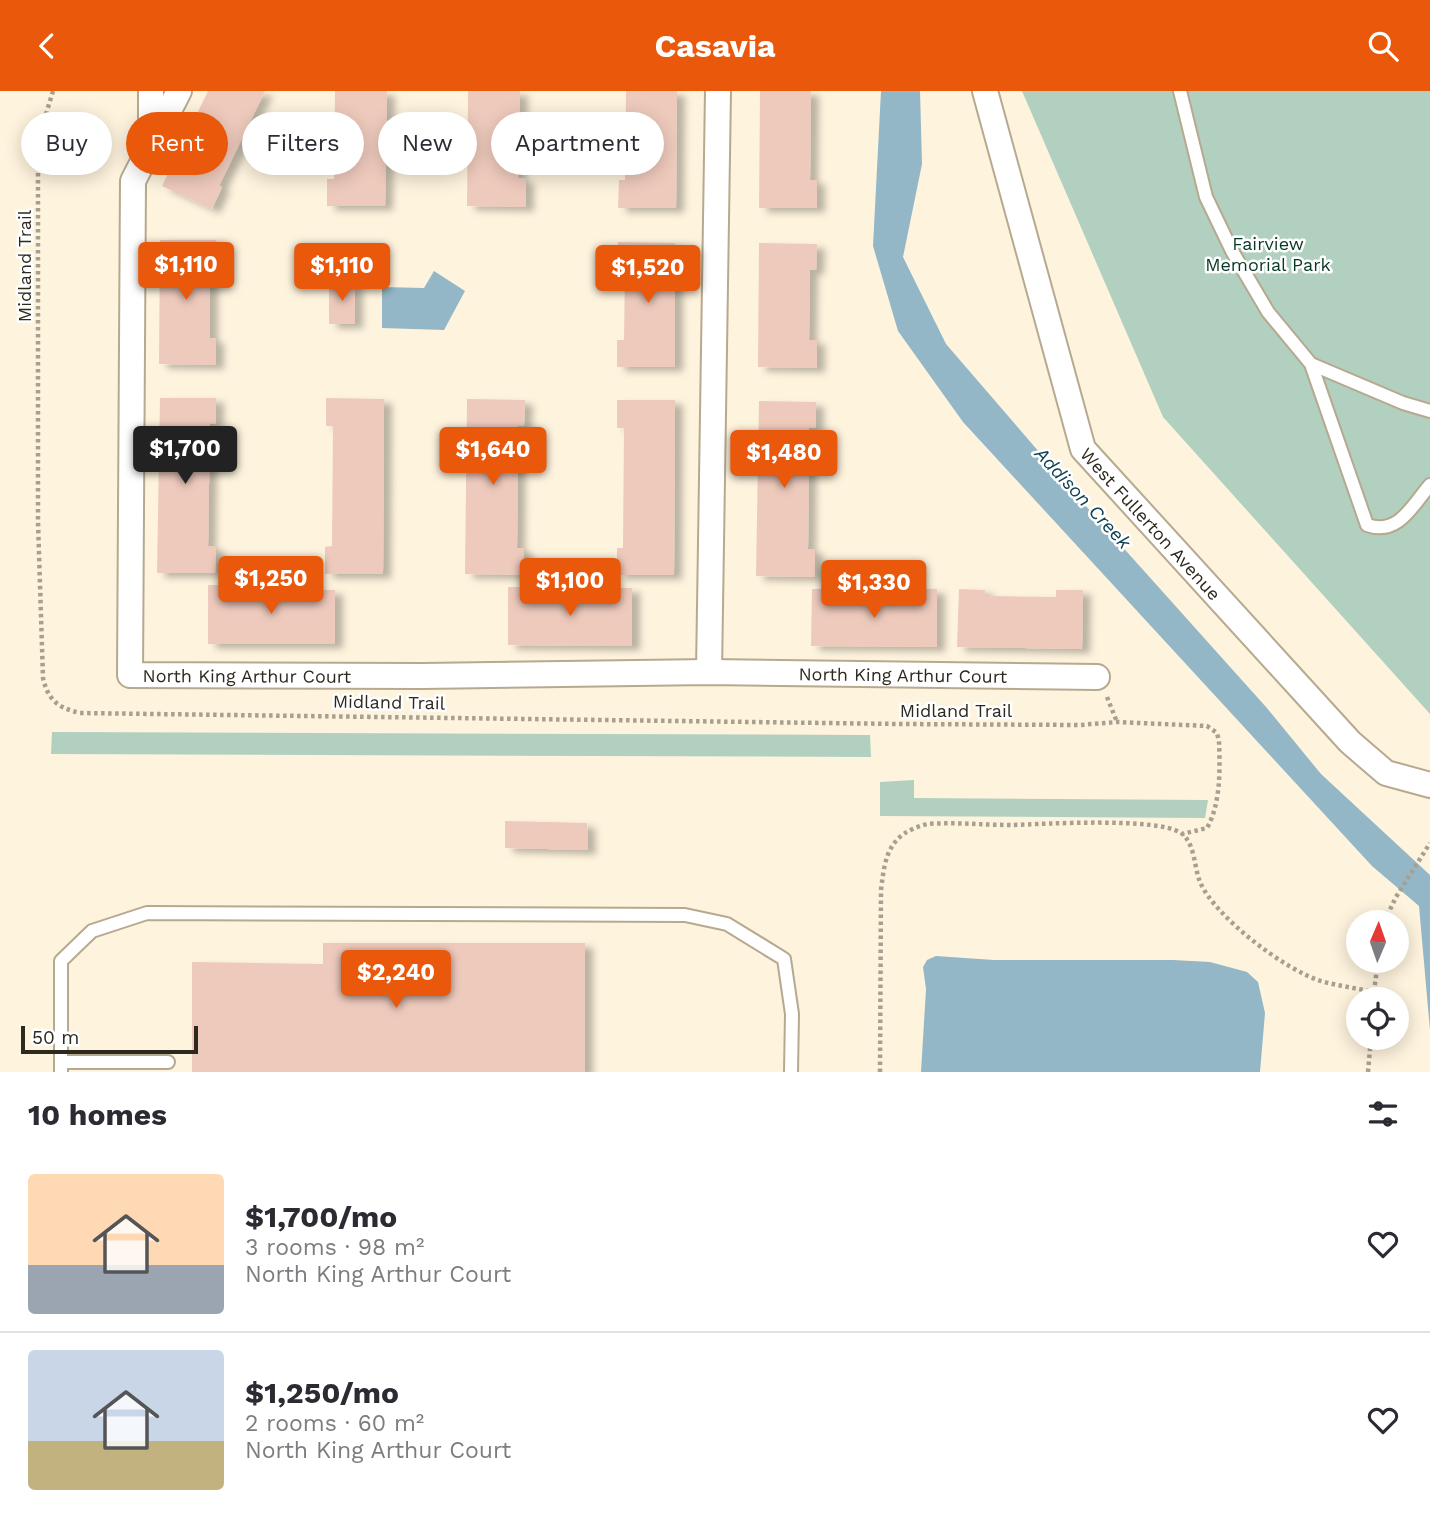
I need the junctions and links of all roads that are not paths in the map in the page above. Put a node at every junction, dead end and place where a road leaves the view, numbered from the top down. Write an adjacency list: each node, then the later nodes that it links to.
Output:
1 (151, 91): 6 (street)
2 (179, 91): 7 (street, North King Arthur Court)
3 (718, 91): 12 (street)
4 (985, 91): 14 (street, West Fullerton Avenue)
5 (1180, 91): 9 (lane)
6 (151, 112)
7 (168, 112)
8 (136, 175): 12 (street, North King Arthur Court)
9 (1311, 364): 10 (lane); 11 (lane)
10 (1430, 411)
11 (1430, 485)
12 (709, 672): 13 (street, North King Arthur Court)
13 (1097, 677)
14 (1430, 785)
15 (168, 1062): 16 (lane)
16 (61, 1067): 17 (lane)
17 (791, 1072)

